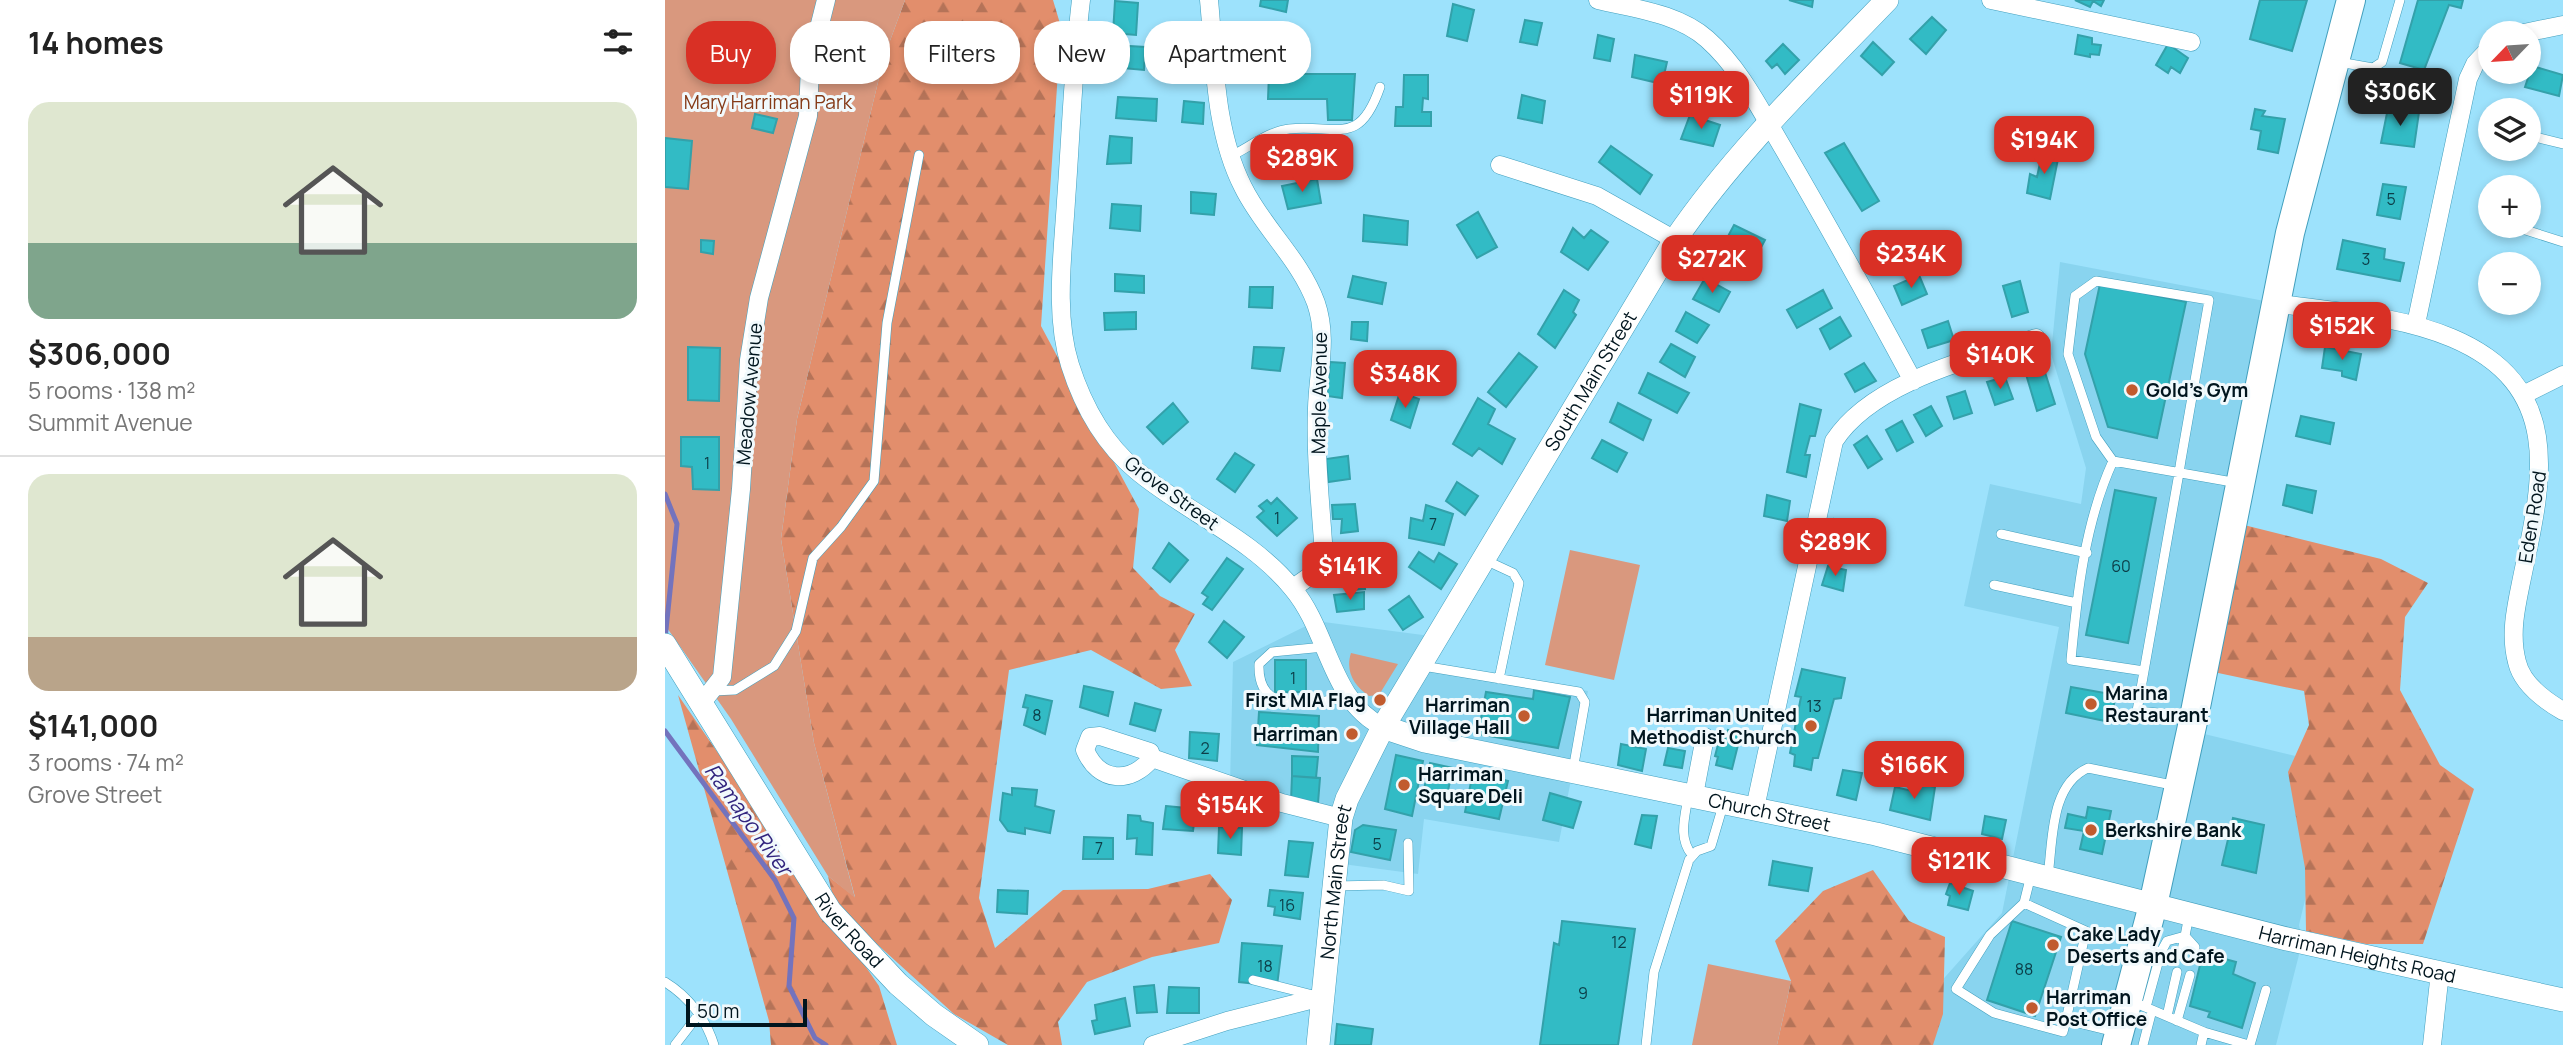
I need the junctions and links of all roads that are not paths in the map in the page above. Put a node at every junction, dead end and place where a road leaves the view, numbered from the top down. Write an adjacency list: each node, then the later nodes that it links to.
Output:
1 (826, 0): 44 (street, Meadow Avenue)
2 (1081, 0): 37 (street, Grove Street)
3 (1209, 0): 19 (street, Maple Avenue)
4 (1598, 0): 15 (street)
5 (1887, 0): 15 (street, South Main Street)
6 (1991, 0): 11 (street)
7 (2351, 0): 12 (main road)
8 (2400, 0): 12 (lane)
9 (2563, 25): 10 (street)
10 (2541, 30)
11 (2192, 42)
12 (2334, 61): 24 (main road)
13 (2478, 61): 25 (street)
14 (1380, 87): 19 (lane)
15 (1768, 124): 22 (street, South Main Street); 28 (street)
16 (2541, 138): 17 (lane)
17 (2563, 144)
18 (919, 155): 44 (lane)
19 (1231, 156): 37 (street, Maple Avenue)
20 (1500, 165): 22 (street)
21 (2541, 235): 23 (lane)
22 (1675, 240): 35 (street, South Main Street)
23 (2563, 242)
24 (2275, 303): 25 (street, Eden Road); 32 (main road)
25 (2416, 324): 29 (street, Eden Road)
26 (2036, 338): 28 (street)
27 (2563, 375): 29 (street)
28 (1913, 381): 55 (street)
29 (2523, 396): 46 (street, Eden Road)
30 (2113, 461): 31 (lane); 31 (lane); 34 (lane)
31 (2179, 472): 32 (lane); 42 (lane)
32 (2240, 483): 47 (main road)
33 (2001, 534): 34 (lane)
34 (2087, 553): 38 (lane)
35 (1484, 559): 41 (street, South Main Street); 43 (lane)
36 (1994, 585): 38 (lane)
37 (1293, 588): 40 (street, Grove Street)
38 (2077, 603): 42 (lane)
39 (665, 645): 44 (street, River Road)
40 (1326, 646): 45 (street, Grove Street); 45 (lane)
41 (1420, 666): 43 (lane); 48 (street, South Main Street)
42 (2144, 671): 47 (lane)
43 (1499, 679): 51 (lane)
44 (701, 694): 84 (street, River Road)
45 (1346, 697): 48 (street, Grove Street)
46 (2563, 711)
47 (2195, 717): 52 (main road)
48 (1383, 727): 51 (street, Church Street); 56 (street, North Main Street)
49 (1705, 737): 53 (street)
50 (1152, 758): 56 (street)
51 (1573, 770): 53 (street, Church Street)
52 (2179, 786): 59 (lane); 62 (main road)
53 (1691, 794): 54 (street, Church Street); 58 (lane)
54 (1725, 802): 55 (street, Church Street); 58 (lane)
55 (1755, 808): 59 (street, Church Street)
56 (1341, 818): 60 (street, North Main Street)
57 (1408, 844): 60 (lane)
58 (1692, 855): 87 (lane)
59 (2039, 876): 61 (lane); 62 (street, Church Street)
60 (1332, 886): 73 (street, North Main Street)
61 (2024, 903): 78 (lane); 78 (lane)
62 (2153, 905): 63 (street, Harriman Heights Road); 64 (main road)
63 (2187, 925): 64 (lane); 65 (lane); 66 (lane); 68 (street, Harriman Heights Road)
64 (2151, 949): 75 (main road)
65 (2181, 955)
66 (2194, 959)
67 (2177, 972): 77 (lane)
68 (2440, 972): 74 (street, Harriman Heights Road); 90 (street)
69 (2190, 975): 79 (lane)
70 (1253, 980): 73 (lane)
71 (665, 982): 76 (lane)
72 (2266, 990): 89 (lane)
73 (1322, 997): 85 (street); 86 (street, North Main Street)
74 (2563, 1000)
75 (2142, 1006): 77 (lane); 81 (main road)
76 (699, 1014): 82 (lane); 83 (lane)
77 (2167, 1016): 79 (lane)
78 (2066, 1020): 81 (lane)
79 (2177, 1021): 80 (lane)
80 (2204, 1032): 88 (lane); 89 (lane)
81 (2126, 1041)
82 (675, 1045)
83 (714, 1045)
84 (977, 1045)
85 (1153, 1045)
86 (1318, 1045)
87 (1646, 1045)
88 (2201, 1045)
89 (2249, 1045)
90 (2432, 1045)

